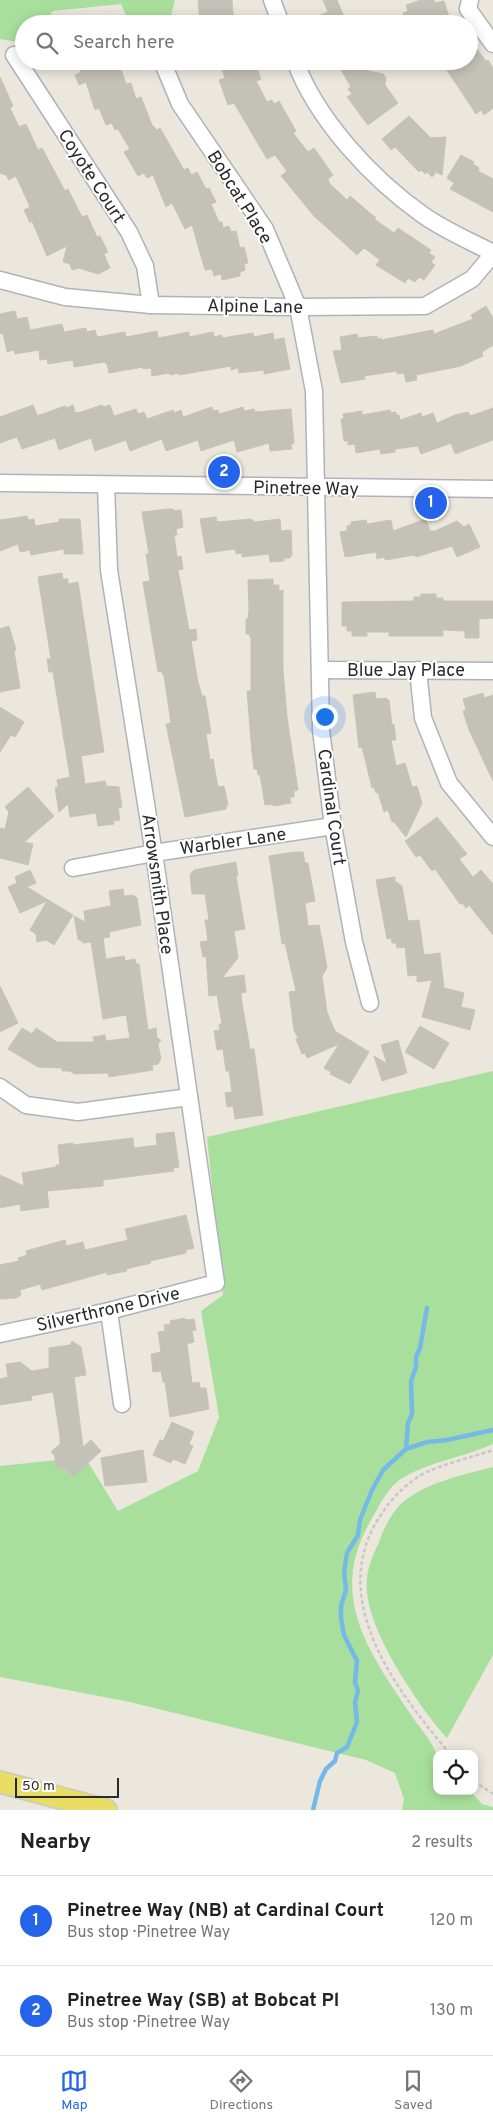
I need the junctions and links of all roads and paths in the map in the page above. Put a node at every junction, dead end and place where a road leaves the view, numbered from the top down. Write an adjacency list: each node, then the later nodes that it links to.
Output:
1 (272, 0): 3 (street)
2 (470, 0): 4 (street)
3 (278, 15)
4 (473, 15)
5 (478, 22): 6 (street)
6 (493, 44)
7 (24, 70): 12 (street, Coyote Court)
8 (166, 70): 13 (street, Bobcat Place)
9 (298, 70): 10 (street)
10 (493, 253): 13 (street, Alpine Lane)
11 (0, 280): 12 (street, Alpine Lane)
12 (151, 305): 13 (street, Alpine Lane)
13 (298, 307): 16 (street, Bobcat Place)
14 (0, 483): 15 (street, Pinetree Way)
15 (106, 485): 16 (street, Pinetree Way); 23 (street, Arrowsmith Place)
16 (317, 488): 17 (street, Pinetree Way); 18 (street, Cardinal Court)
17 (493, 490)
18 (320, 670): 19 (street, Blue Jay Place); 21 (street, Cardinal Court)
19 (418, 670): 20 (street, Blue Jay Place); 22 (street)
20 (493, 671)
21 (333, 826): 23 (street, Warbler Lane); 25 (street, Cardinal Court)
22 (493, 837)
23 (154, 852): 24 (street, Warbler Lane); 27 (street, Arrowsmith Place)
24 (73, 868)
25 (370, 1003)
26 (0, 1086): 27 (street)
27 (189, 1097): 28 (street, Arrowsmith Place)
28 (216, 1283): 29 (street, Silverthrone Drive)
29 (108, 1311): 30 (street, Silverthrone Drive); 31 (street)
30 (0, 1334)
31 (122, 1404)
32 (493, 1450): 33 (path)
33 (447, 1750)
34 (0, 1782): 37 (main road)
35 (478, 1784): 36 (path)
36 (493, 1794)
37 (106, 1810)

